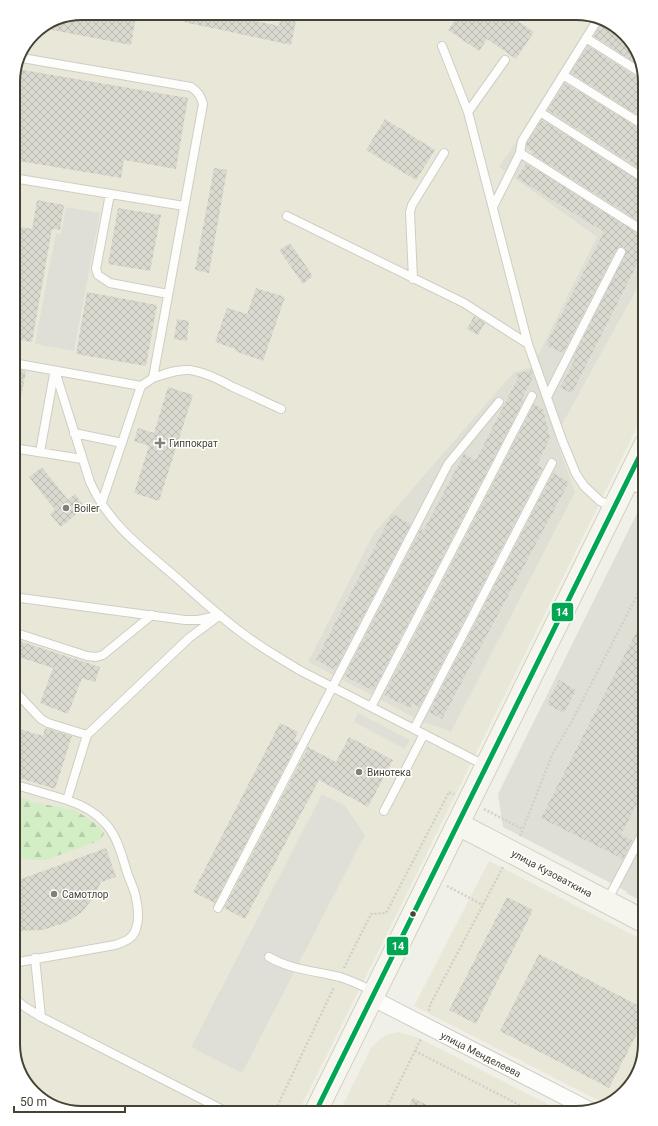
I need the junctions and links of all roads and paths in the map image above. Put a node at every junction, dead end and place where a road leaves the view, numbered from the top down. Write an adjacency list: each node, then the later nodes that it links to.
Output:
1 (596, 23): 2 (lane)
2 (586, 38): 6 (lane); 7 (lane)
3 (442, 46): 8 (lane)
4 (25, 58): 16 (lane)
5 (505, 60): 8 (lane)
6 (637, 70)
7 (563, 75): 9 (lane); 10 (lane)
8 (468, 112): 17 (lane)
9 (540, 112): 12 (lane); 13 (lane)
10 (638, 122)
11 (444, 153): 21 (lane)
12 (520, 153): 17 (lane); 19 (lane)
13 (638, 174)
14 (20, 179): 15 (lane)
15 (110, 194): 16 (lane); 22 (lane)
16 (184, 206): 22 (lane)
17 (493, 207): 23 (lane)
18 (287, 216): 21 (lane)
19 (638, 228)
20 (622, 252): 29 (lane)
21 (413, 279): 23 (lane)
22 (168, 294): 26 (lane)
23 (528, 344): 29 (lane)
24 (20, 364): 25 (lane)
25 (54, 371): 27 (lane); 32 (lane); 35 (lane)
26 (153, 378): 27 (lane); 31 (lane)
27 (141, 386): 33 (lane)
28 (532, 396): 48 (lane)
29 (547, 397): 40 (lane)
30 (499, 402): 46 (lane)
31 (281, 409)
32 (74, 433): 33 (lane); 36 (lane)
33 (122, 443): 39 (lane)
34 (20, 449): 35 (lane)
35 (40, 452): 36 (lane)
36 (82, 459): 39 (lane)
37 (552, 463): 49 (lane)
38 (636, 487): 40 (main road)
39 (101, 504): 44 (lane)
40 (614, 507): 52 (main road)
41 (638, 594): 58 (path)
42 (20, 598): 43 (lane)
43 (152, 615): 44 (lane); 45 (lane)
44 (220, 615): 46 (lane); 51 (lane)
45 (20, 634)
46 (332, 686): 48 (lane); 65 (lane)
47 (20, 696): 51 (lane)
48 (371, 707): 49 (lane)
49 (414, 729): 50 (lane)
50 (424, 734): 52 (lane); 56 (lane)
51 (87, 735): 54 (lane)
52 (486, 766): 55 (main road)
53 (20, 786): 54 (lane)
54 (67, 800): 68 (lane)
55 (469, 802): 57 (main road); 58 (path); 70 (path)
56 (384, 811)
57 (458, 824): 63 (main road, улица Кузоваткина); 71 (main road)
58 (522, 829): 59 (path)
59 (521, 833)
60 (638, 842): 63 (lane)
61 (499, 874): 64 (path)
62 (444, 885): 64 (path)
63 (607, 902): 66 (main road, улица Кузоваткина)
64 (483, 905): 73 (path)
65 (218, 908)
66 (638, 918)
67 (269, 957): 70 (lane)
68 (35, 958): 69 (lane); 74 (lane)
69 (20, 961)
70 (339, 977): 71 (lane); 77 (path)
71 (373, 995): 75 (street, улица Менделеева); 78 (main road)
72 (20, 1003): 74 (lane)
73 (430, 1005)
74 (41, 1017): 76 (lane)
75 (581, 1105)
76 (215, 1106)
77 (277, 1106)
78 (318, 1106)
79 (388, 1106): 80 (path)
80 (521, 1106)

